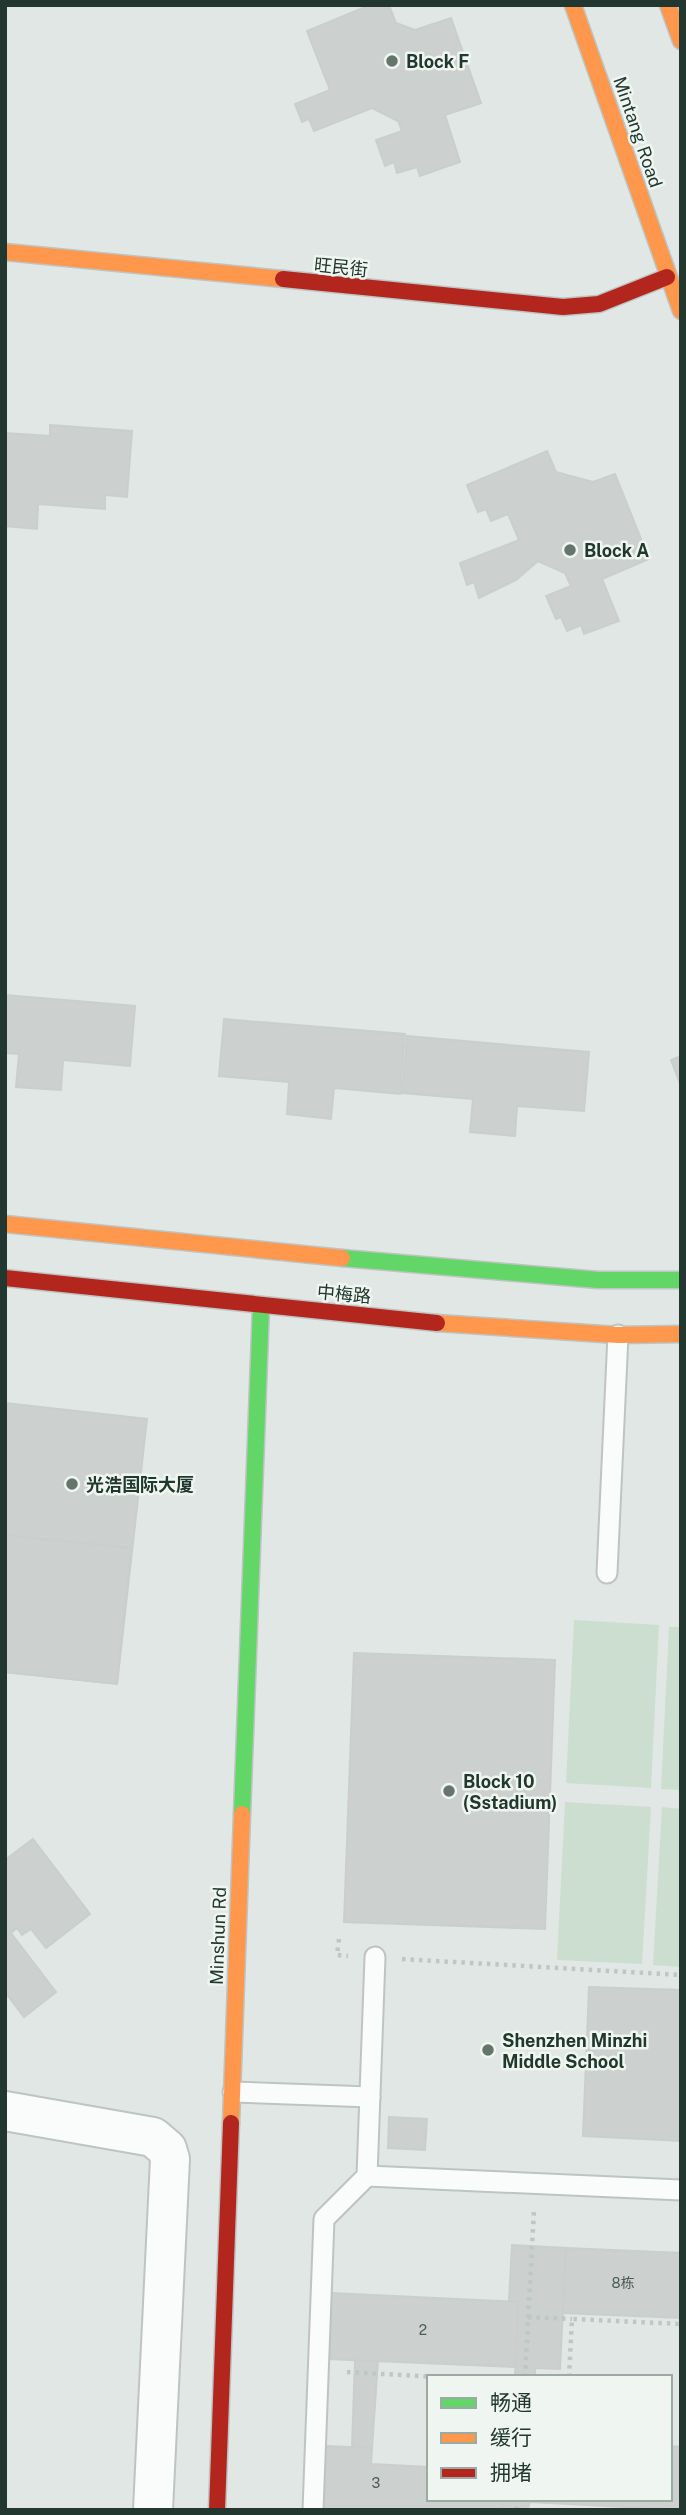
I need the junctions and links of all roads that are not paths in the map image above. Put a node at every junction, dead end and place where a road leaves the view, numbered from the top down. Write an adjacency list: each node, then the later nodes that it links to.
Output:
1 (573, 5): 5 (street, Mintang Road)
2 (668, 5): 3 (street)
3 (681, 41)
4 (5, 252): 5 (street, 旺民街)
5 (667, 277): 6 (street, Mintang Road)
6 (681, 312)
7 (5, 1224): 9 (street, 中梅路)
8 (5, 1278): 10 (street, 中梅路)
9 (681, 1280)
10 (261, 1306): 12 (street, 中梅路); 15 (street, Minshun Rd)
11 (681, 1334): 12 (street, 中梅路)
12 (618, 1335): 13 (lane)
13 (607, 1573)
14 (375, 1957): 16 (lane)
15 (233, 2092): 16 (lane); 21 (street, Minshun Rd)
16 (370, 2097): 18 (lane)
17 (5, 2111): 20 (street)
18 (367, 2176): 19 (lane); 22 (lane)
19 (681, 2190)
20 (153, 2510)
21 (217, 2510)
22 (313, 2510)

